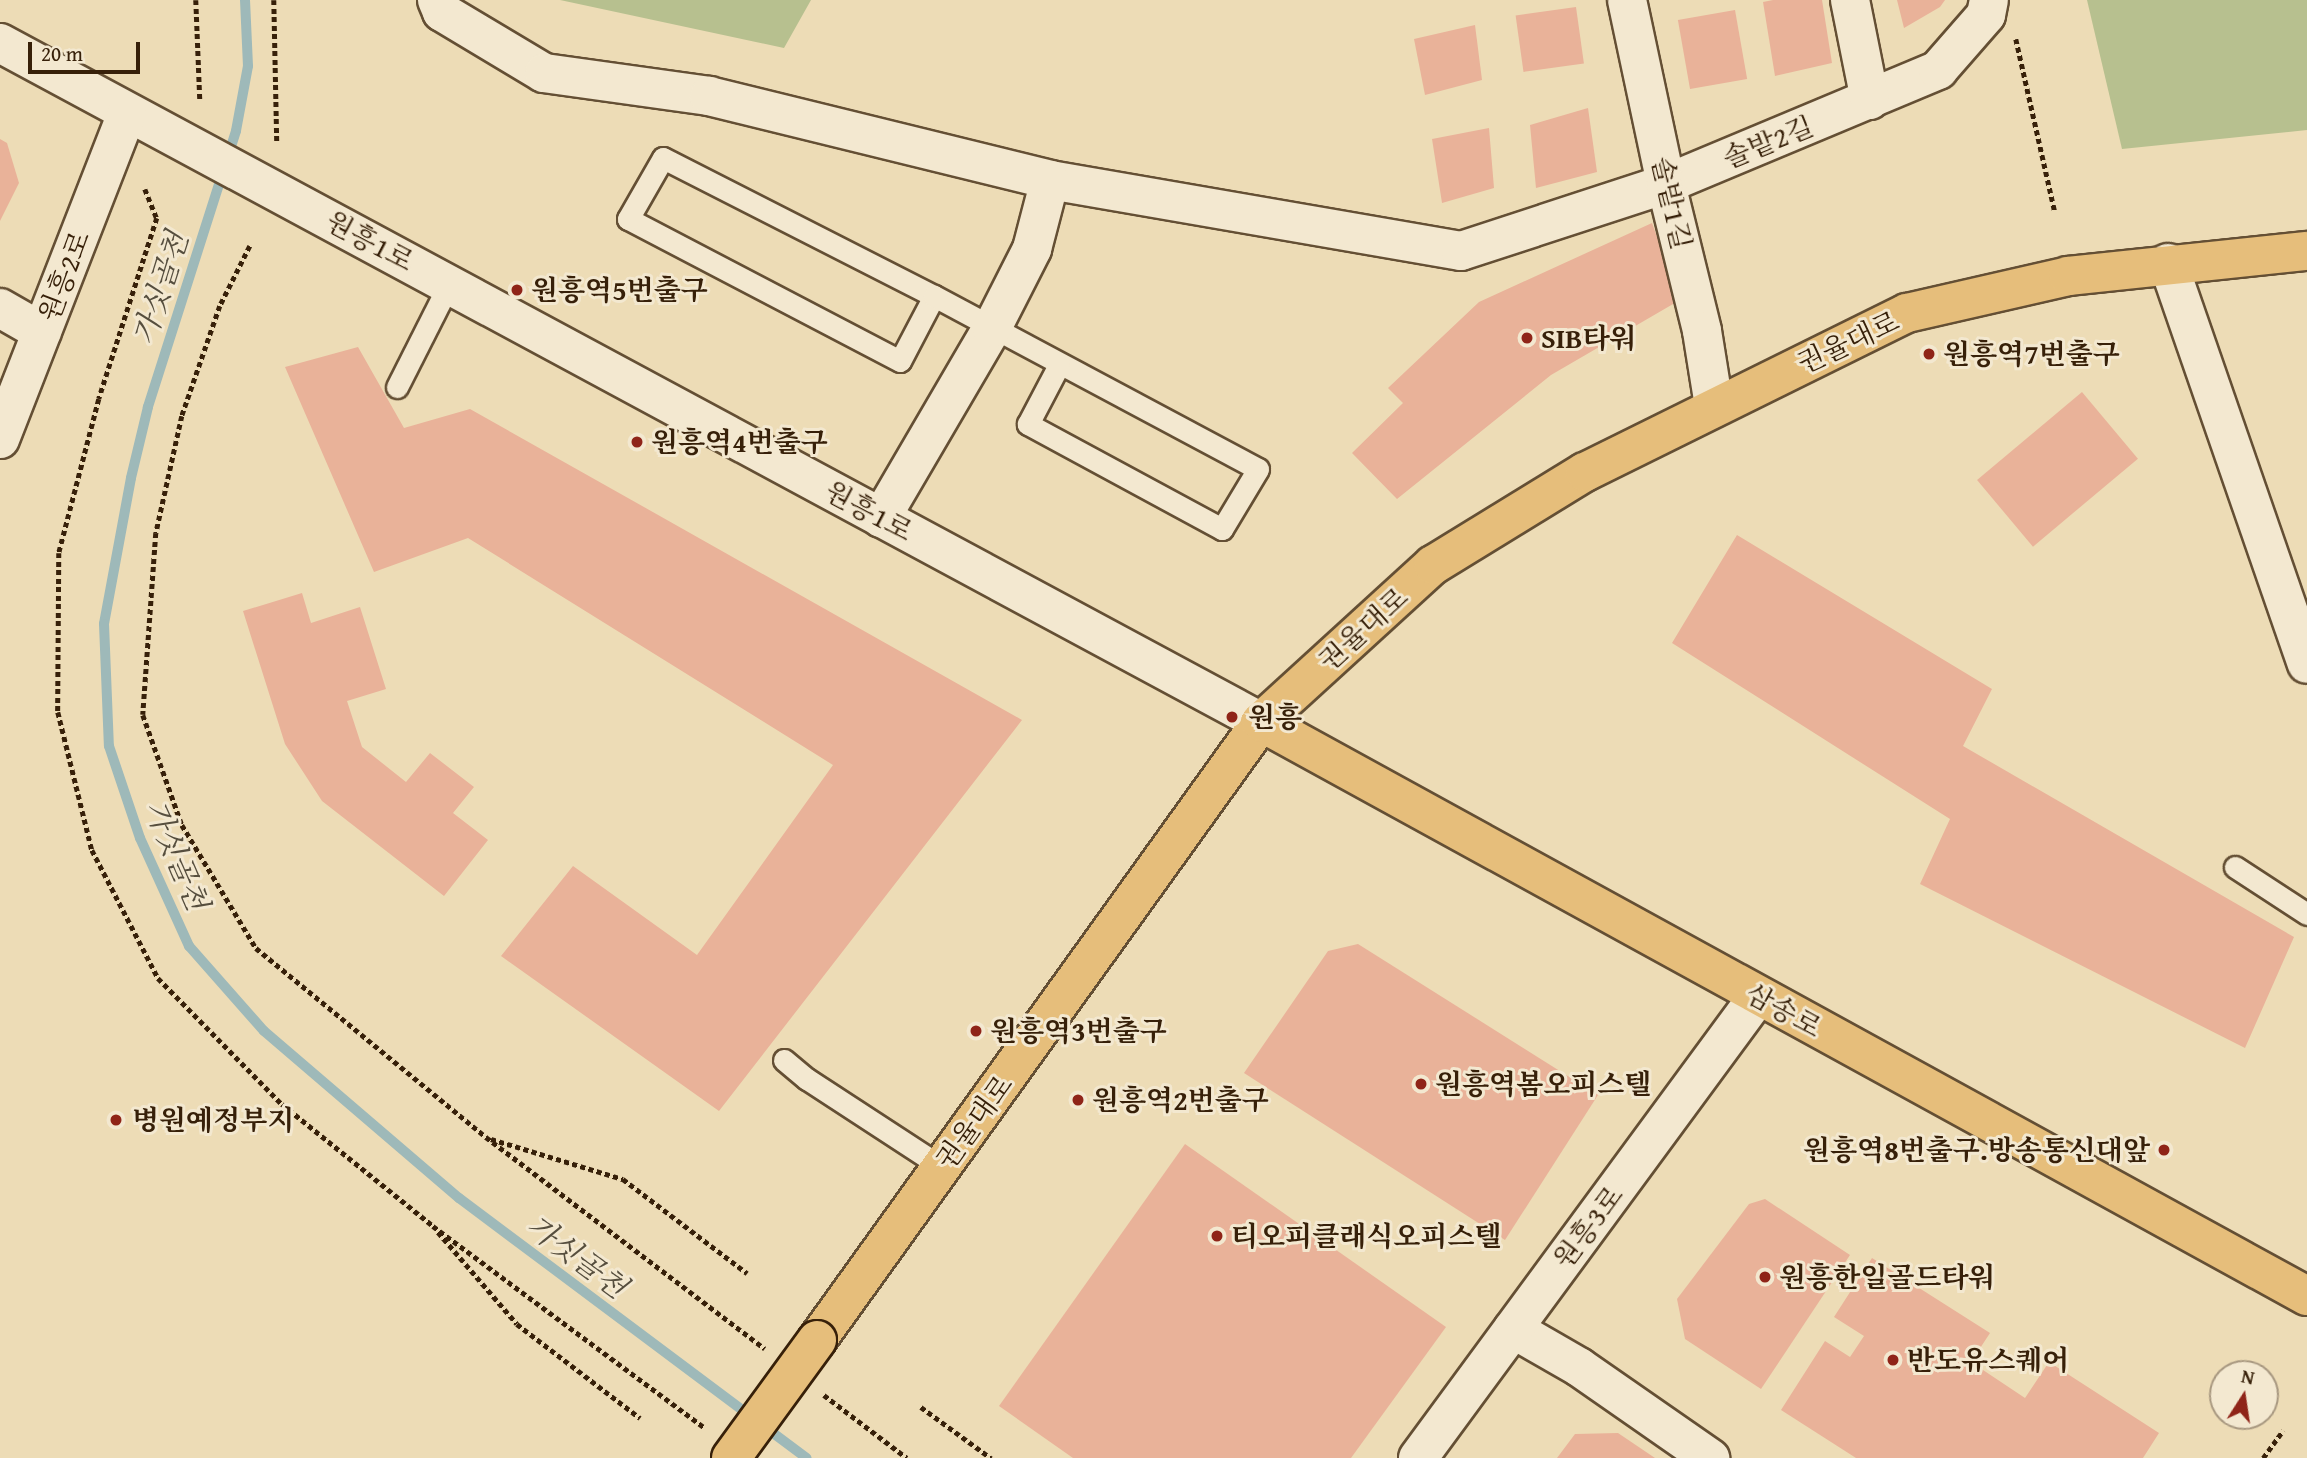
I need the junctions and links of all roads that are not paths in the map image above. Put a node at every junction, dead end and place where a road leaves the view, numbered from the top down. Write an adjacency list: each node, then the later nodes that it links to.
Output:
1 (437, 0): 8 (street, 솔밭2길)
2 (1627, 0): 9 (street, 솔밭1길)
3 (1850, 0): 6 (street)
4 (1987, 8): 6 (street, 솔밭2길)
5 (0, 43): 7 (street)
6 (1870, 100): 9 (street, 솔밭2길)
7 (127, 113): 12 (street, 원흥1로); 16 (street, 원흥2로)
8 (1050, 180): 9 (street, 솔밭2길); 15 (street)
9 (1667, 184): 19 (street, 솔밭1길)
10 (2307, 251): 11 (main road, 권율대로)
11 (2168, 263): 19 (main road, 권율대로); 22 (street)
12 (449, 284): 18 (lane); 21 (street, 원흥1로)
13 (934, 296): 13 (lane); 15 (lane)
14 (0, 308): 16 (street)
15 (992, 328): 17 (lane); 21 (street)
16 (42, 332): 20 (street, 원흥2로)
17 (1059, 365): 17 (lane)
18 (397, 387)
19 (1714, 406): 23 (main road, 권율대로)
20 (0, 439)
21 (881, 518): 23 (street, 원흥1로)
22 (2307, 664)
23 (1261, 722): 26 (main road, 삼송로); 28 (main road, 권율대로)
24 (2235, 867): 25 (lane)
25 (2307, 914)
26 (1758, 996): 29 (main road, 삼송로); 30 (street, 원흥3로)
27 (784, 1060): 28 (lane)
28 (942, 1167): 31 (main road, 권율대로, bridge)
29 (2307, 1296)
30 (1513, 1329): 32 (street, 원흥3로); 33 (street)
31 (722, 1446)
32 (1418, 1458)
33 (1710, 1458)

